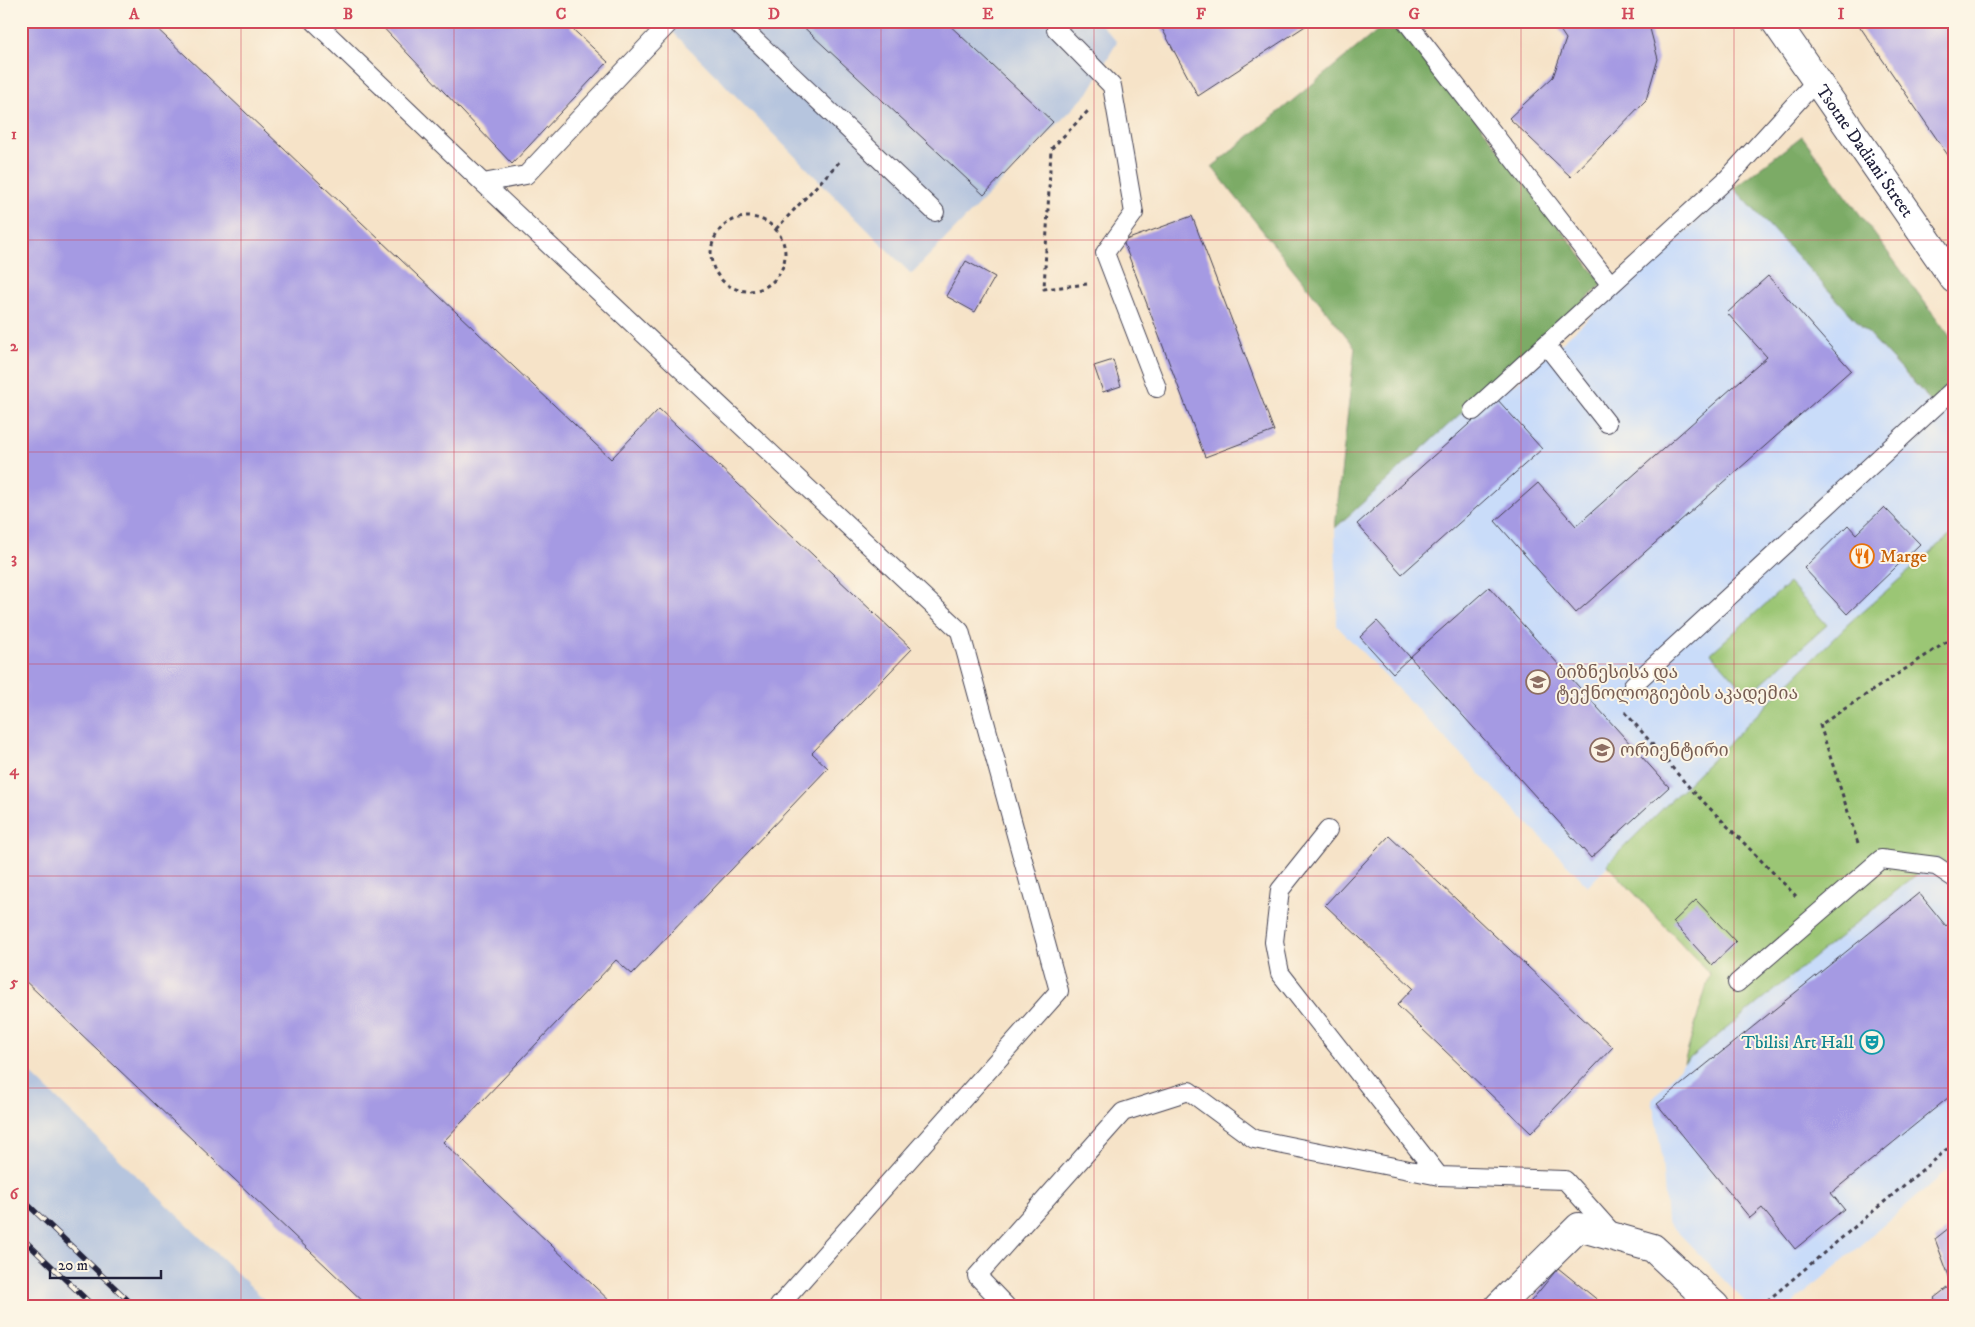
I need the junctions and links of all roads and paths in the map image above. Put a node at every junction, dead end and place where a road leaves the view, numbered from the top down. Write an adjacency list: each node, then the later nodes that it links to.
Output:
1 (314, 21): 10 (lane)
2 (671, 21): 10 (lane)
3 (735, 21): 9 (lane)
4 (1062, 21): 14 (lane)
5 (1406, 21): 15 (lane)
6 (1775, 21): 7 (main road, Tsotne Dadiani Street)
7 (1816, 81): 13 (main road, Tsotne Dadiani Street); 15 (lane)
8 (1073, 126): 14 (path)
9 (860, 141): 11 (lane); 12 (path)
10 (483, 183): 31 (lane)
11 (935, 212)
12 (776, 229): 12 (path)
13 (1954, 279)
14 (1116, 281): 17 (lane)
15 (1611, 285): 16 (lane)
16 (1546, 345): 19 (lane); 20 (lane)
17 (1157, 388)
18 (1954, 389): 22 (lane)
19 (1473, 411)
20 (1607, 423)
21 (1954, 637): 24 (path)
22 (1633, 685): 26 (path)
23 (1328, 830): 29 (lane)
24 (1867, 871): 25 (lane); 26 (lane)
25 (1954, 878)
26 (1816, 916): 27 (lane)
27 (1737, 984)
28 (1954, 1143): 35 (path)
29 (1438, 1176): 30 (lane); 32 (lane)
30 (1617, 1238): 33 (main road); 34 (main road)
31 (779, 1306)
32 (1006, 1306)
33 (1499, 1306)
34 (1715, 1306)
35 (1761, 1306)

